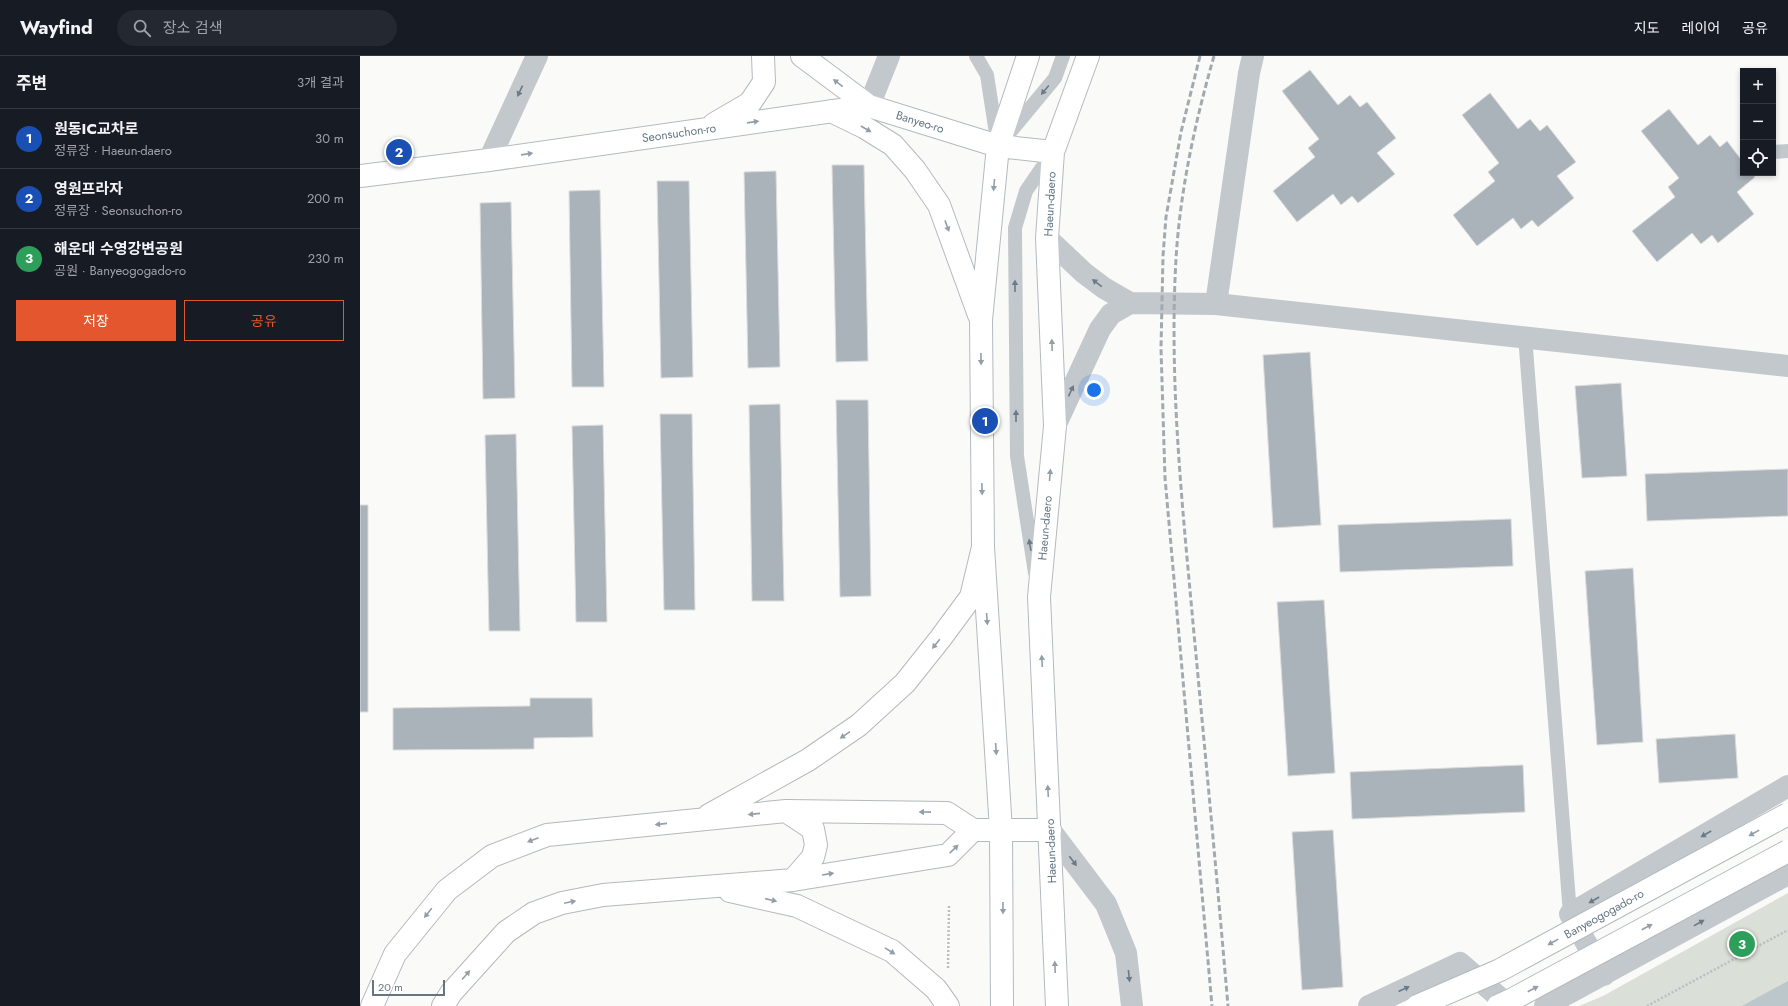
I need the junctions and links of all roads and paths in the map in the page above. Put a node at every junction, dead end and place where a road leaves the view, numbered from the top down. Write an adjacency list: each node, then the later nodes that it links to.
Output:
1 (536, 56): 17 (street, one-way to 17)
2 (763, 56): 12 (main road)
3 (802, 56): 10 (main road, Banyeo-ro, one-way to 3)
4 (889, 56): 10 (street)
5 (976, 56): 13 (lane)
6 (1028, 56): 13 (main road)
7 (1063, 56): 13 (lane, one-way to 13)
8 (1088, 56): 15 (main road, Haeun-daero)
9 (1253, 56): 21 (street)
10 (869, 106): 11 (main road, Seonsuchon-ro); 13 (main road, Banyeo-ro)
11 (831, 111): 12 (main road, Seonsuchon-ro, one-way to 11); 22 (main road, one-way to 22)
12 (704, 129): 17 (main road, Seonsuchon-ro, one-way to 12)
13 (998, 146): 15 (main road, Banyeo-ro); 22 (main road, one-way to 22)
14 (1788, 151): 16 (lane)
15 (1053, 152): 19 (main road, Haeun-daero); 27 (lane, one-way to 15)
16 (1776, 152)
17 (489, 160): 18 (main road, Seonsuchon-ro)
18 (360, 176)
19 (1048, 238): 20 (street, one-way to 19); 25 (main road, Haeun-daero, one-way to 19)
20 (1130, 303): 21 (street); 25 (street, one-way to 20)
21 (1216, 304): 23 (street)
22 (981, 320): 26 (main road, one-way to 26)
23 (1525, 336): 24 (street); 40 (lane)
24 (1788, 366)
25 (1055, 426): 27 (main road, Haeun-daero, one-way to 25)
26 (983, 547): 31 (main road, one-way to 31); 33 (main road, one-way to 33)
27 (1039, 598): 34 (main road, Haeun-daero, one-way to 27)
28 (1788, 786): 40 (street, one-way to 40)
29 (786, 811): 31 (main road, one-way to 31); 32 (main road, one-way to 29); 37 (main road)
30 (1788, 814): 51 (main road, Banyeogogado-ro, one-way to 51, bridge)
31 (700, 820): 44 (main road, one-way to 44)
32 (973, 830): 33 (main road); 37 (main road, one-way to 32)
33 (1001, 830): 34 (main road); 47 (main road, one-way to 47)
34 (1050, 830): 48 (main road, Haeun-daero, one-way to 34); 49 (street, one-way to 49)
35 (1788, 851): 52 (main road, one-way to 35, bridge)
36 (1788, 874): 43 (street, one-way to 36)
37 (793, 880): 38 (main road)
38 (706, 885): 45 (main road, one-way to 38); 46 (main road, one-way to 46)
39 (949, 906): 42 (path)
40 (1570, 914): 43 (street)
41 (1788, 930): 55 (path)
42 (948, 971)
43 (1604, 975): 54 (street)
44 (372, 1006)
45 (443, 1006)
46 (948, 1006)
47 (1002, 1006)
48 (1057, 1006)
49 (1132, 1006)
50 (1369, 1006): 53 (street, one-way to 53)
51 (1417, 1006)
52 (1498, 1006)
53 (1510, 1006)
54 (1545, 1006)
55 (1647, 1006)

